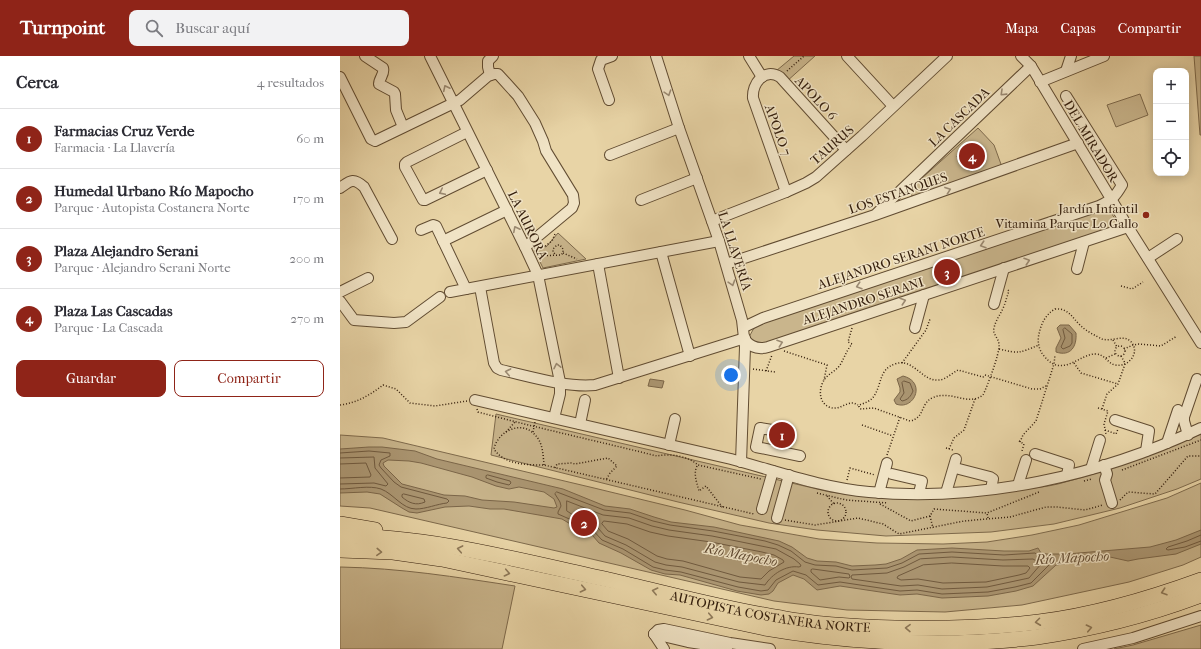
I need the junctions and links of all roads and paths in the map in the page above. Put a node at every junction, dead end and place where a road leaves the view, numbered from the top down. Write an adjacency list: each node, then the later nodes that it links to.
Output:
1 (365, 56): 24 (street)
2 (430, 56): 22 (street, LA AURORA, one-way to 2)
3 (493, 56): 15 (street)
4 (612, 56): 21 (street)
5 (656, 56): 25 (street, LA LLAVERÍA, one-way to 25)
6 (749, 56): 17 (street)
7 (804, 56): 18 (path)
8 (847, 56): 23 (street)
9 (1022, 56): 13 (street, DEL MIRADOR)
10 (1071, 56): 14 (street)
11 (1104, 56): 14 (street)
12 (940, 58): 23 (street, TAURUS)
13 (1031, 66): 19 (street, DEL MIRADOR); 33 (street, LA CASCADA, one-way to 33)
14 (1066, 71): 19 (street)
15 (490, 75): 22 (street); 51 (street)
16 (340, 77): 24 (street)
17 (762, 77): 18 (street, APOLO 6); 35 (street, APOLO 7)
18 (780, 77): 29 (street, APOLO 6)
19 (1040, 82): 27 (street, DEL MIRADOR)
20 (1066, 96): 37 (street)
21 (609, 100)
22 (453, 104): 24 (street); 26 (street, LA AURORA)
23 (893, 106): 29 (street, TAURUS)
24 (403, 127)
25 (679, 128): 30 (street); 32 (street, LA LLAVERÍA)
26 (467, 132): 31 (street, LA AURORA); 31 (street, one-way to 26)
27 (1078, 143): 37 (street, DEL MIRADOR); 38 (street, LOS ESTANQUES, one-way to 27)
28 (965, 147): 28 (path)
29 (846, 150): 35 (street, TAURUS)
30 (610, 155)
31 (487, 170): 39 (street, LA AURORA)
32 (697, 178): 36 (street); 41 (street, LA LLAVERÍA)
33 (905, 186): 38 (street); 40 (street, LA CASCADA)
34 (340, 188): 44 (street)
35 (786, 192): 41 (street, TAURUS)
36 (640, 200)
37 (1112, 200): 42 (street, DEL MIRADOR); 76 (street, ALEJANDRO SERANI NORTE, one-way to 76)
38 (911, 202): 40 (street, LOS ESTANQUES)
39 (506, 210): 46 (street); 51 (street, LA AURORA, one-way to 39)
40 (875, 215): 57 (street, LOS ESTANQUES)
41 (712, 221): 48 (street, LA LLAVERÍA)
42 (1128, 227): 49 (street, ALEJANDRO SERANI); 55 (street, DEL MIRADOR)
43 (421, 230): 46 (street)
44 (392, 239)
45 (1177, 239): 55 (street)
46 (443, 241): 65 (street)
47 (552, 241): 50 (path)
48 (719, 241): 52 (street); 57 (street, LA LLAVERÍA)
49 (1084, 242): 58 (street, ALEJANDRO SERANI, one-way to 49); 59 (street)
50 (558, 245): 53 (path); 53 (path)
51 (525, 247): 60 (street, LA AURORA)
52 (661, 252): 56 (street); 90 (street)
53 (556, 255): 54 (path)
54 (536, 256)
55 (1148, 258): 79 (street, DEL MIRADOR)
56 (598, 264): 60 (street); 101 (street)
57 (726, 264): 76 (street, LA LLAVERÍA, one-way to 76)
58 (1004, 268): 69 (street, ALEJANDRO SERANI); 72 (street)
59 (1077, 269)
60 (538, 275): 64 (street); 104 (street, LA AURORA, one-way to 60)
61 (368, 278): 67 (street)
62 (1143, 282): 63 (path)
63 (1121, 286)
64 (480, 287): 65 (street); 104 (street, one-way to 64)
65 (466, 289): 68 (street)
66 (1009, 291): 84 (path)
67 (340, 292)
68 (450, 292)
69 (924, 294): 73 (street, ALEJANDRO SERANI, one-way to 69); 75 (street)
70 (440, 297): 71 (street)
71 (340, 301)
72 (994, 304)
73 (853, 318): 83 (street, ALEJANDRO SERANI, one-way to 73); 102 (path)
74 (930, 318): 93 (path)
75 (916, 328)
76 (744, 335): 83 (street); 90 (street); 97 (street, LA LLAVERÍA)
77 (1177, 336): 81 (path)
78 (1113, 340): 80 (path); 81 (path); 82 (path)
79 (1201, 343)
80 (1039, 345): 84 (path); 95 (path)
81 (1133, 345): 85 (path); 96 (path)
82 (1117, 347): 85 (path); 88 (path)
83 (762, 348): 97 (street)
84 (999, 348): 100 (path)
85 (1124, 349): 91 (path)
86 (780, 350): 102 (path)
87 (776, 352): 98 (path)
88 (1115, 354): 91 (path); 92 (path)
89 (1055, 355): 95 (path)
90 (690, 356): 101 (street)
91 (1121, 356): 96 (path)
92 (1106, 358): 94 (path); 96 (path)
93 (902, 363): 100 (path); 111 (path)
94 (1074, 363): 95 (path); 105 (path)
95 (1054, 364): 106 (path)
96 (1125, 364): 105 (path)
97 (744, 366): 98 (path); 127 (street, LA LLAVERÍA)
98 (766, 371): 99 (path)
99 (775, 372)
100 (991, 377): 106 (path); 107 (path)
101 (619, 378): 104 (street)
102 (824, 380): 111 (path)
103 (1197, 380): 126 (street)
104 (560, 382): 116 (street, LA AURORA)
105 (1118, 384): 113 (path)
106 (1048, 385): 131 (path)
107 (974, 399): 115 (path); 134 (path)
108 (475, 400): 110 (path); 116 (street); 119 (path)
109 (585, 400): 120 (street)
110 (340, 404)
111 (859, 405): 115 (path)
112 (1098, 408): 113 (path)
113 (1102, 409): 130 (path)
114 (1178, 410): 132 (street)
115 (900, 417): 128 (path)
116 (554, 418): 120 (street)
117 (675, 419): 133 (street)
118 (1115, 420): 135 (street)
119 (514, 422): 124 (path); 125 (path)
120 (580, 424): 133 (street)
121 (862, 425): 128 (path)
122 (1201, 428): 126 (street)
123 (772, 430): 129 (street)
124 (506, 432): 145 (path); 145 (path)
125 (565, 433)
126 (1188, 434): 132 (street)
127 (742, 436): 129 (street); 142 (street, LA LLAVERÍA)
128 (894, 436): 139 (path)
129 (758, 438): 137 (street)
130 (1104, 439): 148 (street)
131 (1020, 442)
132 (1167, 443): 135 (street)
133 (669, 445): 142 (street)
134 (949, 449)
135 (1146, 451): 144 (street)
136 (1035, 454): 152 (street)
137 (800, 456)
138 (1201, 456): 163 (path)
139 (886, 459): 162 (street)
140 (956, 459): 159 (street)
141 (1026, 460): 156 (street)
142 (741, 462): 149 (street)
143 (698, 465): 165 (path)
144 (1104, 465): 148 (street); 163 (street)
145 (544, 466): 146 (path)
146 (555, 468): 154 (path); 154 (path)
147 (960, 469): 157 (street)
148 (1091, 469): 152 (street)
149 (773, 471): 151 (street); 166 (street)
150 (892, 474): 160 (street)
151 (788, 475): 162 (street); 169 (street)
152 (1067, 475): 156 (street)
153 (877, 476): 155 (path)
154 (606, 480): 165 (path)
155 (846, 484)
156 (1018, 485): 157 (street)
157 (991, 489): 159 (street)
158 (1043, 490): 167 (path)
159 (946, 492): 160 (street)
160 (919, 493): 162 (street)
161 (827, 496): 164 (path)
162 (879, 498): 168 (path)
163 (1112, 503): 170 (path)
164 (834, 504): 171 (path); 171 (path)
165 (723, 508): 166 (path)
166 (761, 512)
167 (987, 513): 168 (path); 170 (path)
168 (930, 516): 173 (path)
169 (778, 518): 171 (path)
170 (988, 518): 173 (path)
171 (839, 521): 173 (path)
172 (340, 524): 175 (highway)
173 (933, 528)
174 (340, 536): 175 (highway, AUTOPISTA COSTANERA NORTE)
175 (426, 542): 177 (highway, AUTOPISTA COSTANERA NORTE, one-way to 175)
176 (340, 550): 178 (highway, AUTOPISTA COSTANERA NORTE, one-way to 178)
177 (1201, 580)
178 (1201, 595)
179 (1201, 616): 184 (street)
180 (654, 634): 181 (street); 182 (street); 183 (street)
181 (664, 649)
182 (733, 649)
183 (770, 649)
184 (1083, 649)

